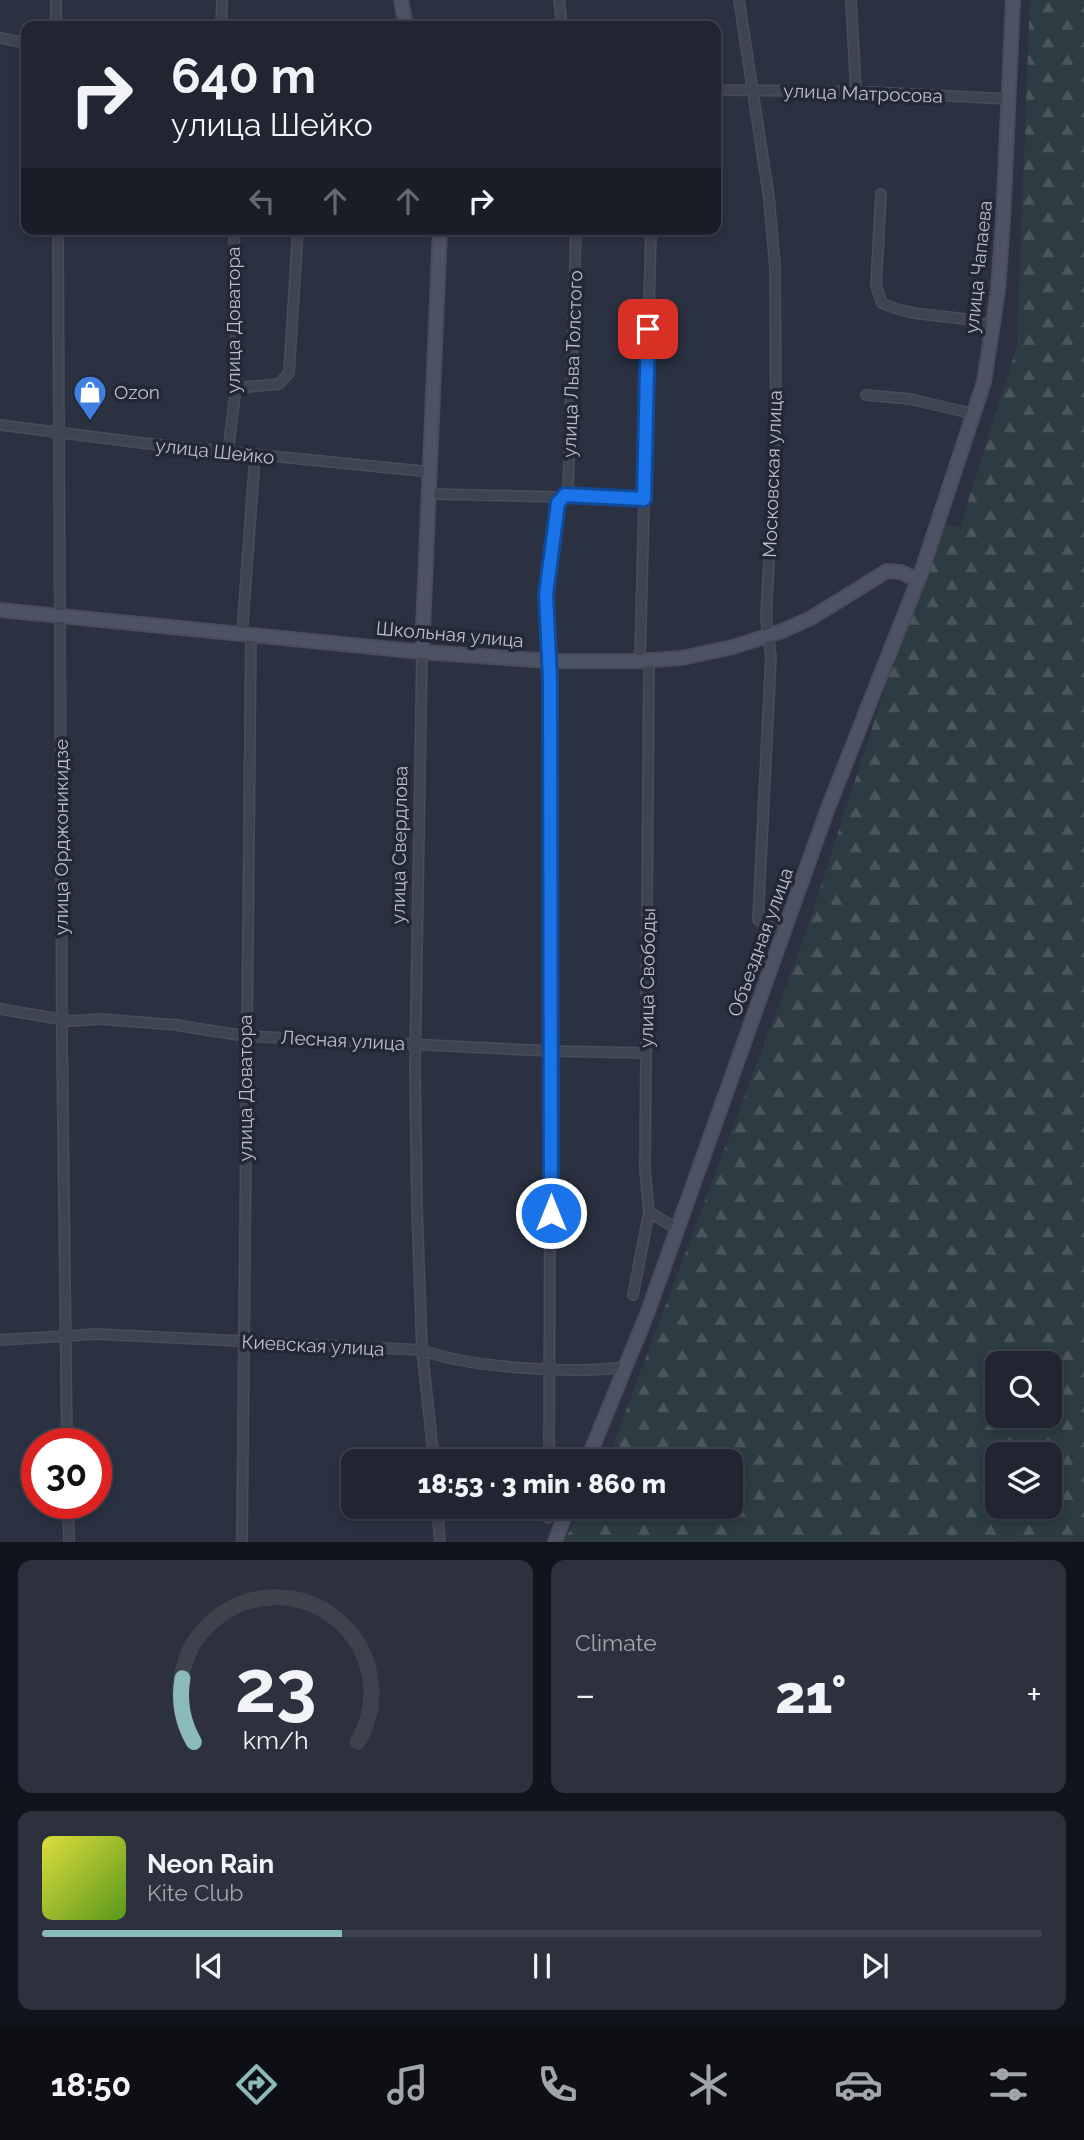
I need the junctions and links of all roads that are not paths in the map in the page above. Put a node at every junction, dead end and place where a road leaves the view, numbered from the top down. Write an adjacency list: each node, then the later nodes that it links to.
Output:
1 (56, 0): 8 (street)
2 (222, 0): 9 (street)
3 (401, 0): 10 (street)
4 (559, 0): 11 (street)
5 (739, 0): 15 (street, Московская улица)
6 (851, 0): 16 (street)
7 (1013, 0): 17 (street, улица Чапаева)
8 (56, 21)
9 (221, 21)
10 (405, 21)
11 (561, 21)
12 (0, 38): 13 (street)
13 (21, 42)
14 (721, 90): 15 (street, улица Матросова)
15 (753, 90): 16 (street, улица Матросова); 42 (street, Московская улица)
16 (856, 92): 17 (street, улица Матросова)
17 (1009, 99): 25 (street, улица Чапаева)
18 (881, 194): 25 (street)
19 (58, 235): 30 (street, улица Орджоникидзе)
20 (234, 235): 26 (street, улица Доватора)
21 (299, 235): 26 (street)
22 (440, 235): 33 (street, улица Свердлова)
23 (576, 235): 35 (street, улица Льва Толстого)
24 (651, 235): 36 (street, улица Свободы)
25 (992, 327): 28 (street, улица Чапаева)
26 (236, 388): 31 (street, улица Доватора)
27 (866, 395): 28 (street)
28 (974, 414): 37 (street, улица Чапаева)
29 (0, 425): 30 (street, улица Шейко)
30 (59, 433): 31 (street, улица Шейко); 40 (street, улица Орджоникидзе)
31 (228, 452): 32 (street, улица Шейко)
32 (255, 456): 33 (street, улица Шейко); 41 (street, улица Доватора)
33 (431, 472): 34 (street, улица Свердлова)
34 (430, 494): 35 (street); 43 (street, улица Свердлова)
35 (565, 495): 36 (street); 44 (street, улица Льва Толстого)
36 (644, 499): 45 (street, улица Свободы)
37 (934, 531): 38 (street, Объездная улица)
38 (917, 580): 42 (street, Школьная улица); 46 (street, Объездная улица)
39 (0, 610): 40 (street, Школьная улица)
40 (60, 616): 41 (street, Школьная улица); 48 (street, улица Орджоникидзе)
41 (246, 635): 43 (street, Школьная улица); 49 (street, улица Доватора)
42 (768, 636): 45 (street, Школьная улица); 46 (street, Московская улица)
43 (422, 652): 44 (street, Школьная улица); 50 (street, улица Свердлова)
44 (550, 661): 45 (street, Школьная улица); 51 (street, улица Льва Толстого)
45 (645, 661): 52 (street, улица Свободы)
46 (784, 934): 54 (street, Объездная улица)
47 (0, 1009): 48 (street, Лесная улица)
48 (61, 1018): 49 (street, Лесная улица); 56 (street, улица Орджоникидзе)
49 (245, 1035): 50 (street, Лесная улица); 58 (street, улица Доватора)
50 (415, 1044): 51 (street, Лесная улица); 59 (street, улица Свердлова)
51 (551, 1052): 52 (street, Лесная улица); 60 (street, улица Льва Толстого)
52 (646, 1053): 53 (street, улица Свободы)
53 (649, 1212): 54 (street); 55 (street, улица Свободы)
54 (677, 1229): 61 (street, Объездная улица)
55 (633, 1294)
56 (66, 1335): 57 (street, Киевская улица); 58 (street, Киевская улица); 62 (street, улица Орджоникидзе)
57 (0, 1340)
58 (243, 1341): 59 (street, Киевская улица); 70 (street, улица Доватора)
59 (422, 1350): 60 (street, Киевская улица); 63 (street, улица Свердлова)
60 (548, 1367): 61 (street, Киевская улица); 64 (street, улица Льва Толстого)
61 (625, 1367): 65 (street, Объездная улица)
62 (67, 1428)
63 (433, 1449)
64 (549, 1449)
65 (592, 1449)
66 (68, 1519): 69 (street)
67 (438, 1519): 71 (street)
68 (564, 1519): 72 (street)
69 (69, 1542)
70 (242, 1542)
71 (440, 1542)
72 (555, 1542)

